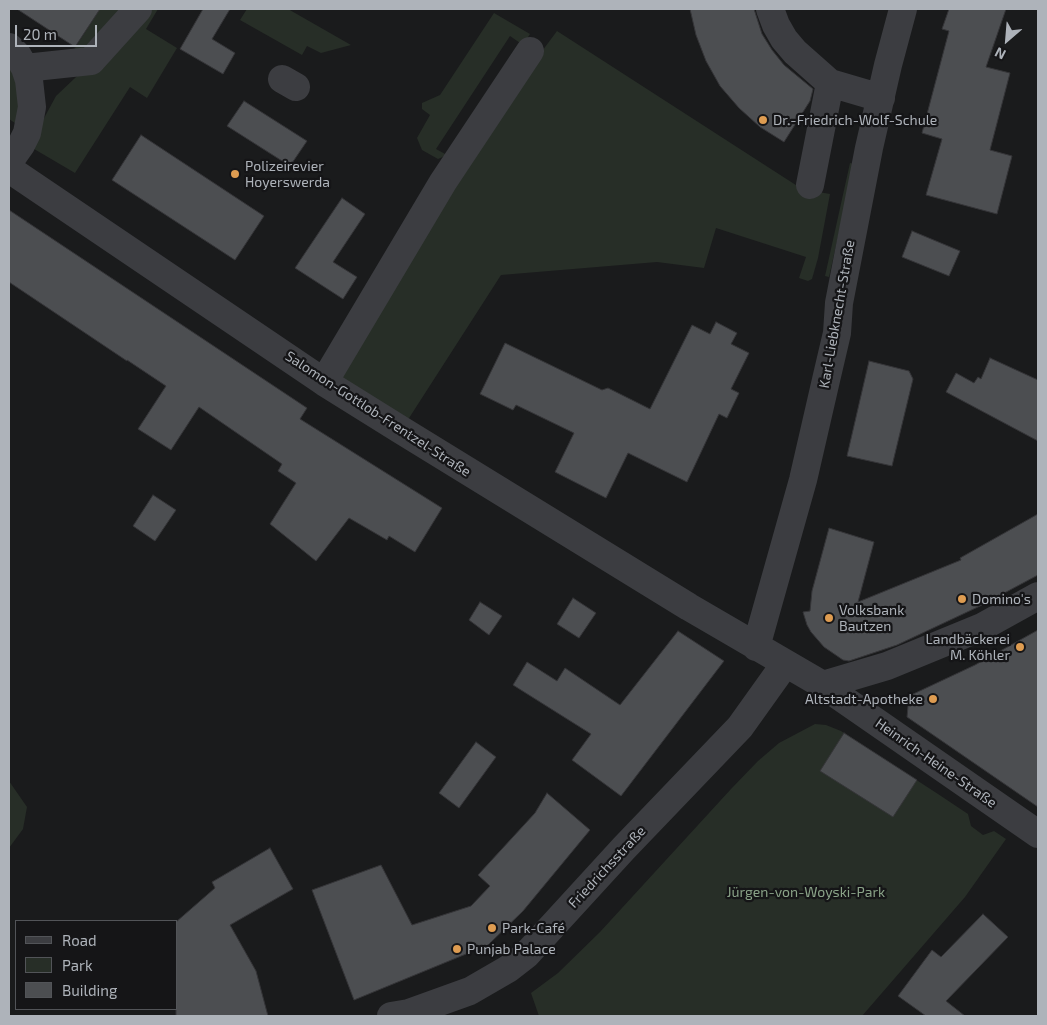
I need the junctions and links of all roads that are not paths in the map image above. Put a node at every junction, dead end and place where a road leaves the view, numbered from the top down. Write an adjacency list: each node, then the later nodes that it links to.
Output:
1 (138, 9): 6 (street)
2 (770, 9): 7 (street)
3 (903, 9): 8 (street, Karl-Liebknecht-Straße)
4 (9, 46): 6 (street)
5 (530, 51): 12 (street)
6 (25, 68): 9 (street)
7 (830, 83): 8 (street); 11 (street)
8 (880, 98): 14 (street, Karl-Liebknecht-Straße)
9 (9, 162)
10 (9, 169): 12 (street, Salomon-Gottlob-Frentzel-Straße)
11 (810, 185)
12 (324, 382): 14 (street, Salomon-Gottlob-Frentzel-Straße)
13 (1038, 596): 16 (street)
14 (756, 647): 15 (street, Heinrich-Heine-Straße)
15 (786, 664): 16 (street, Heinrich-Heine-Straße); 18 (street, Friedrichsstraße)
16 (823, 685): 17 (street, Heinrich-Heine-Straße)
17 (1038, 834)
18 (390, 1016)

